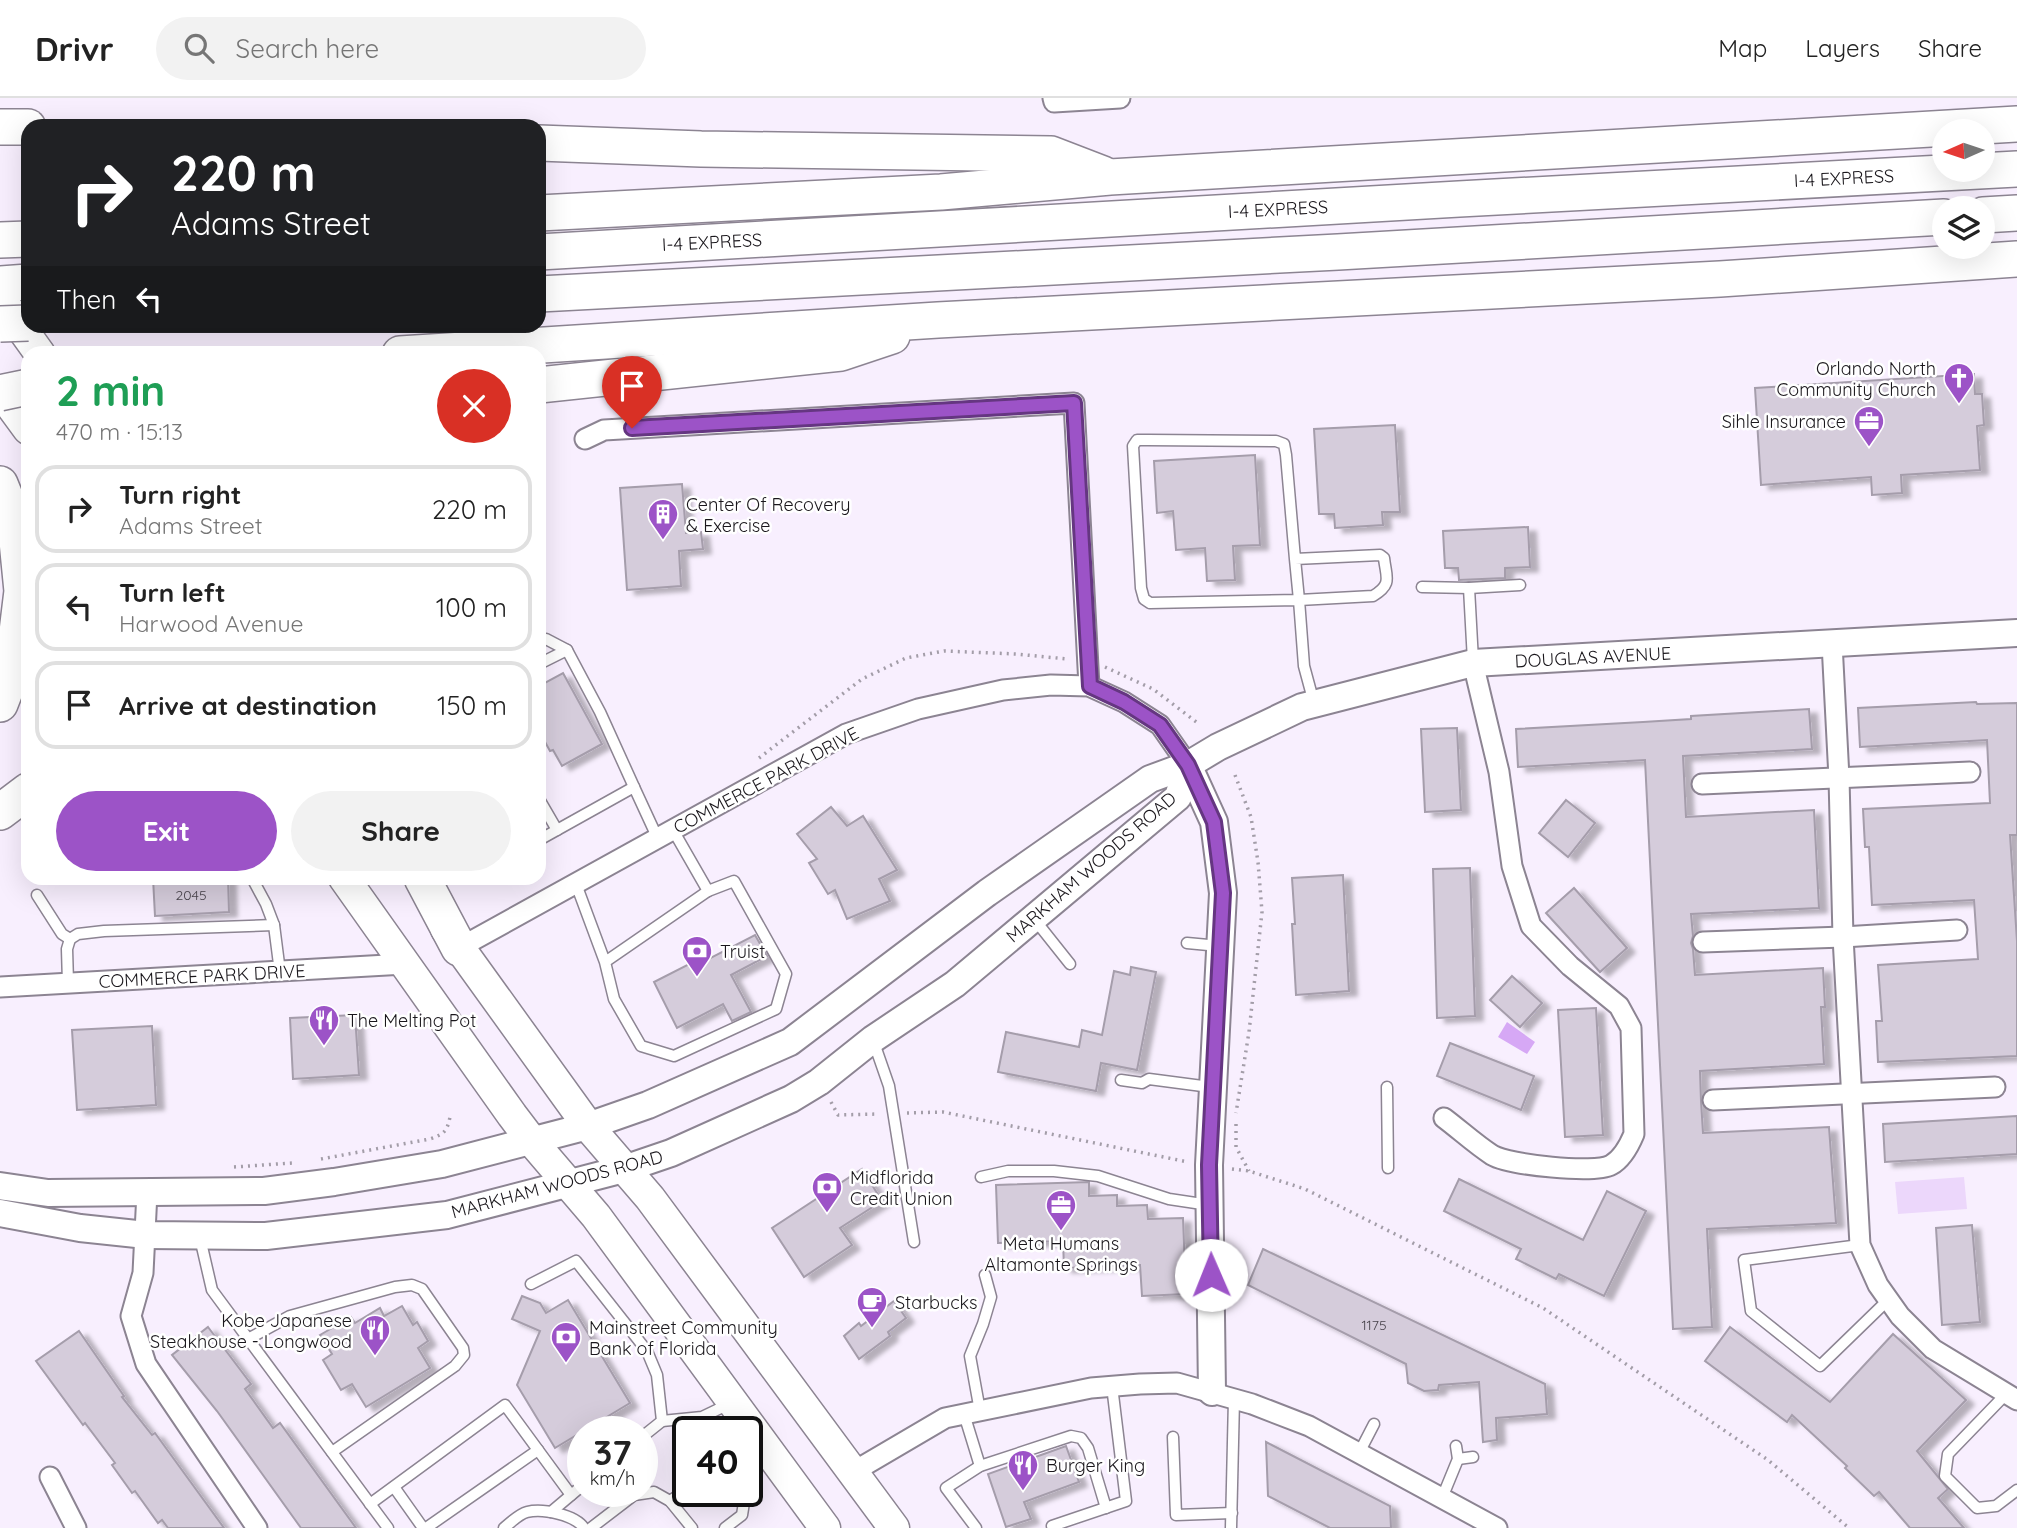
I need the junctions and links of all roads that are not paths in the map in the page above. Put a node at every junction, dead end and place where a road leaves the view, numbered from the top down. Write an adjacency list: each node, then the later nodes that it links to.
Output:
1 (1120, 98): 2 (street)
2 (1054, 100)
3 (2017, 124): 8 (highway)
4 (0, 127): 5 (highway)
5 (21, 127)
6 (546, 143): 8 (highway)
7 (2017, 169): 13 (highway, I-4 EXPRESS)
8 (1110, 177): 9 (highway)
9 (546, 213)
10 (2017, 213): 11 (highway)
11 (1995, 214)
12 (1932, 218): 17 (highway)
13 (546, 253)
14 (2017, 260): 19 (highway)
15 (21, 282): 16 (highway)
16 (0, 284)
17 (546, 294)
18 (0, 298): 22 (main road)
19 (938, 320): 23 (highway); 26 (highway)
20 (21, 323): 21 (highway, bridge)
21 (0, 324)
22 (21, 327)
23 (527, 346)
24 (21, 375): 25 (highway)
25 (0, 376)
26 (546, 384)
27 (21, 388): 28 (highway, bridge)
28 (0, 392): 29 (main road)
29 (21, 420)
30 (585, 439): 45 (street)
31 (0, 484): 33 (highway)
32 (1295, 559): 38 (lane); 38 (lane); 38 (lane)
33 (21, 581)
34 (1520, 585): 36 (lane)
35 (1422, 587): 36 (lane)
36 (1469, 588): 44 (lane)
37 (21, 599): 46 (highway)
38 (1298, 600): 47 (lane)
39 (2017, 633): 41 (main road, DOUGLAS AVENUE)
40 (546, 639): 42 (lane)
41 (1832, 643): 44 (main road, DOUGLAS AVENUE); 50 (street)
42 (567, 650): 43 (lane); 52 (lane)
43 (546, 660)
44 (1473, 663): 47 (main road, DOUGLAS AVENUE); 88 (street)
45 (1090, 686): 48 (street, COMMERCE PARK DRIVE); 57 (street, COMMERCE PARK DRIVE)
46 (0, 704)
47 (1314, 704): 48 (main road, DOUGLAS AVENUE)
48 (1188, 765): 66 (main road, MARKHAM WOODS ROAD); 73 (main road, COMMERCE PARK DRIVE); 89 (main road, MARKHAM WOODS ROAD)
49 (1970, 772): 50 (street)
50 (1839, 778): 51 (street); 69 (street)
51 (1702, 784)
52 (634, 787): 56 (lane); 57 (lane)
53 (21, 796): 54 (highway)
54 (0, 812)
55 (546, 812): 56 (lane)
56 (557, 830): 58 (lane)
57 (666, 834): 59 (street, COMMERCE PARK DRIVE); 64 (lane)
58 (546, 836)
59 (576, 884): 74 (street, COMMERCE PARK DRIVE); 75 (lane)
60 (256, 885): 67 (lane)
61 (349, 885): 76 (main road)
62 (416, 885): 74 (main road)
63 (426, 885): 74 (highway)
64 (708, 891): 75 (lane); 75 (lane)
65 (37, 895): 70 (lane)
66 (1033, 918): 77 (lane); 81 (main road, MARKHAM WOODS ROAD)
67 (274, 925): 70 (lane); 78 (lane)
68 (1957, 930): 69 (street)
69 (1843, 937): 71 (street); 86 (street)
70 (70, 939): 79 (lane)
71 (1703, 942)
72 (1187, 943): 73 (lane)
73 (1220, 946): 83 (main road, COMMERCE PARK DRIVE)
74 (459, 948): 89 (main road)
75 (605, 962)
76 (405, 964): 78 (street, COMMERCE PARK DRIVE); 90 (main road)
77 (1069, 964)
78 (280, 972): 79 (street, COMMERCE PARK DRIVE)
79 (68, 984): 80 (street, COMMERCE PARK DRIVE)
80 (0, 987)
81 (873, 1039): 92 (main road, MARKHAM WOODS ROAD); 101 (lane)
82 (1121, 1080): 83 (lane)
83 (1213, 1087): 97 (main road, COMMERCE PARK DRIVE)
84 (1387, 1087): 91 (lane)
85 (1995, 1087): 86 (street)
86 (1851, 1094): 87 (street); 102 (street)
87 (1713, 1100)
88 (1444, 1118)
89 (588, 1126): 90 (main road, MARKHAM WOODS ROAD); 92 (main road)
90 (531, 1140): 94 (main road); 96 (main road, MARKHAM WOODS ROAD)
91 (1388, 1168)
92 (624, 1169): 94 (main road, MARKHAM WOODS ROAD); 123 (main road)
93 (981, 1177): 97 (lane)
94 (568, 1184): 100 (main road, MARKHAM WOODS ROAD); 110 (main road)
95 (0, 1186): 96 (main road, MARKHAM WOODS ROAD)
96 (147, 1192): 99 (street)
97 (1210, 1205): 108 (main road, COMMERCE PARK DRIVE)
98 (0, 1213): 99 (main road, MARKHAM WOODS ROAD)
99 (146, 1235): 100 (main road, MARKHAM WOODS ROAD); 139 (street)
100 (199, 1236): 106 (lane)
101 (914, 1241)
102 (1860, 1245): 105 (street); 105 (lane)
103 (985, 1275): 111 (lane)
104 (531, 1284): 112 (lane)
105 (1888, 1300): 109 (street)
106 (248, 1339): 118 (lane); 118 (lane)
107 (1112, 1386): 108 (street); 111 (street); 133 (lane)
108 (1223, 1395): 119 (street); 135 (lane)
109 (2012, 1397): 127 (lane)
110 (733, 1402): 112 (lane); 136 (main road)
111 (972, 1412): 122 (lane); 123 (street)
112 (662, 1421): 113 (lane)
113 (658, 1424)
114 (1374, 1424): 119 (lane)
115 (1173, 1437): 135 (lane)
116 (1456, 1446): 121 (lane)
117 (538, 1450): 125 (lane); 126 (lane); 141 (lane)
118 (332, 1452): 131 (lane)
119 (1359, 1453): 129 (street)
120 (1473, 1457): 121 (lane)
121 (1458, 1459): 129 (lane)
122 (980, 1466): 133 (lane); 148 (lane)
123 (853, 1472): 147 (main road)
124 (50, 1477): 138 (street)
125 (394, 1487): 131 (lane); 141 (lane)
126 (567, 1490)
127 (2017, 1490)
128 (567, 1498): 134 (lane)
129 (1442, 1498): 150 (street)
130 (670, 1501): 144 (lane); 145 (lane)
131 (370, 1504): 140 (lane)
132 (743, 1507): 146 (lane)
133 (1106, 1508): 137 (lane)
134 (551, 1512): 142 (lane); 143 (lane)
135 (1231, 1513): 149 (lane)
136 (816, 1520)
137 (1051, 1527)
138 (76, 1528)
139 (257, 1528)
140 (388, 1528)
141 (425, 1528)
142 (504, 1528)
143 (584, 1528)
144 (591, 1528)
145 (692, 1528)
146 (725, 1528)
147 (894, 1528)
148 (976, 1528)
149 (1231, 1528)
150 (1497, 1528)

